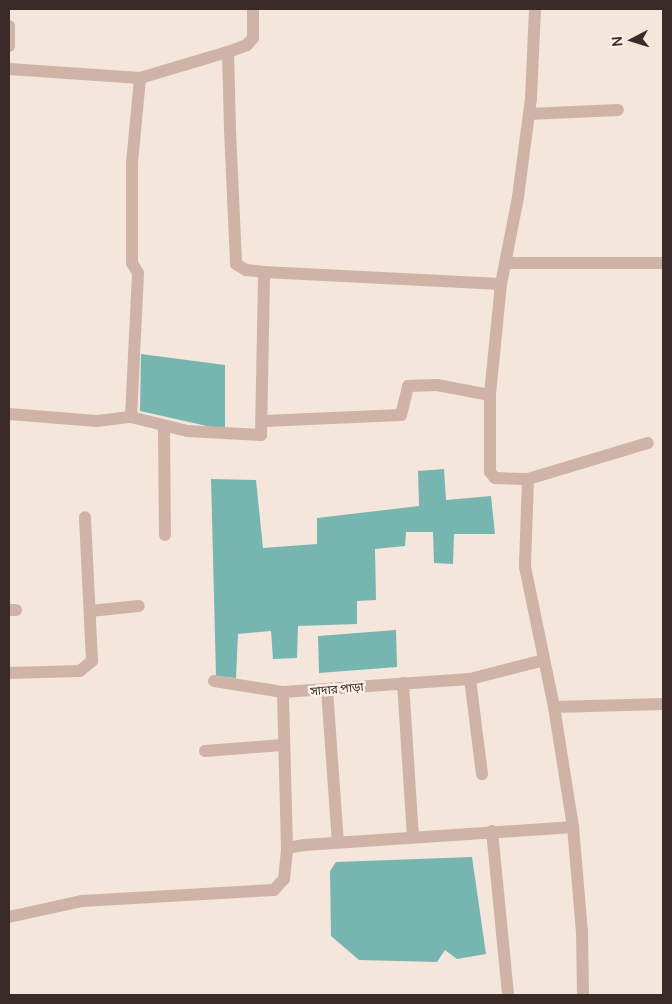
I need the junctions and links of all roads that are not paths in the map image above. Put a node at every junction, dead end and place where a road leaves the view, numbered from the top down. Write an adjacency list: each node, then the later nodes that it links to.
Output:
1 (253, 9): 5 (street)
2 (534, 9): 9 (street)
3 (9, 26): 4 (street)
4 (9, 46)
5 (228, 52): 7 (street); 12 (street)
6 (9, 70): 7 (street)
7 (140, 78): 16 (street)
8 (618, 110): 9 (street)
9 (529, 114): 10 (street)
10 (506, 263): 11 (street); 13 (street)
11 (663, 263)
12 (264, 272): 13 (street); 17 (street)
13 (501, 284): 14 (street)
14 (490, 395): 17 (street); 20 (street)
15 (9, 414): 16 (street)
16 (131, 417): 18 (street)
17 (264, 421): 18 (street)
18 (164, 428): 22 (street)
19 (648, 443): 20 (street)
20 (528, 479): 25 (street)
21 (85, 517): 24 (street)
22 (165, 536)
23 (139, 606): 24 (street)
24 (90, 611): 26 (street)
25 (544, 660): 27 (street, সাদার পাড়া); 33 (street)
26 (9, 672)
27 (470, 679): 29 (street, সাদার পাড়া); 36 (street)
28 (214, 681): 31 (street, সাদার পাড়া)
29 (403, 683): 30 (street, সাদার পাড়া); 39 (street)
30 (327, 690): 31 (street, সাদার পাড়া); 40 (street)
31 (283, 692): 34 (street)
32 (663, 704): 33 (street)
33 (554, 707): 37 (street)
34 (282, 745): 35 (street); 41 (street)
35 (205, 751)
36 (482, 774)
37 (573, 827): 38 (street); 44 (street)
38 (492, 831): 39 (street); 43 (street)
39 (413, 837): 40 (street)
40 (338, 842): 41 (street)
41 (287, 848): 42 (street)
42 (9, 917)
43 (508, 995)
44 (583, 995)

